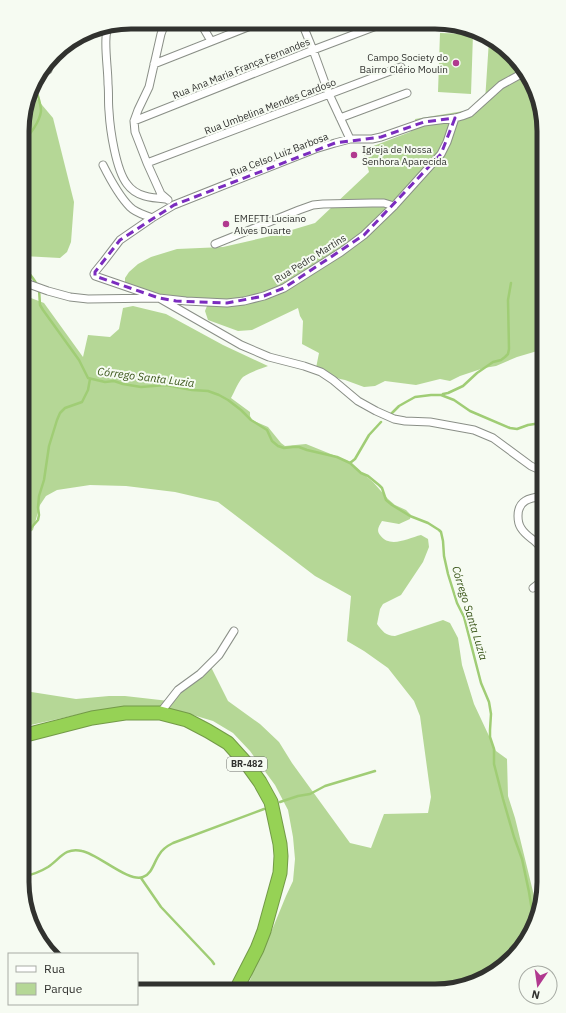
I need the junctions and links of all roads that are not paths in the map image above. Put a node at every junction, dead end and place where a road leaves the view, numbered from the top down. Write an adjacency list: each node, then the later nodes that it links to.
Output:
1 (163, 29): 9 (street)
2 (204, 29): 7 (street)
3 (243, 29): 7 (street)
4 (305, 29): 8 (street)
5 (369, 29): 8 (street, Rua Ana Maria França Fernandes)
6 (107, 32): 20 (street)
7 (212, 41): 9 (street)
8 (314, 50): 13 (street); 16 (street, Rua Ana Maria França Fernandes)
9 (154, 64): 16 (street)
10 (401, 67): 13 (street, Rua Umbelina Mendes Cardoso)
11 (520, 74): 15 (street, Rua Celso Luiz Barbosa)
12 (407, 93): 14 (street)
13 (329, 94): 14 (street); 18 (street, Rua Umbelina Mendes Cardoso)
14 (340, 118): 17 (street)
15 (455, 118): 17 (street, Rua Celso Luiz Barbosa); 22 (street, Rua Pedro Martins)
16 (134, 121): 18 (street)
17 (350, 140): 21 (street, Rua Celso Luiz Barbosa)
18 (147, 163): 20 (street)
19 (103, 165): 23 (street)
20 (166, 199): 21 (street)
21 (174, 205): 23 (street, Rua Celso Luiz Barbosa)
22 (394, 206): 24 (street); 26 (street, Rua Pedro Martins)
23 (152, 218): 26 (street, Rua Celso Luiz Barbosa)
24 (215, 244)
25 (29, 285): 26 (street, Rua Pedro Martins)
26 (159, 298): 27 (street)
27 (537, 469)
28 (537, 497): 29 (street)
29 (537, 543)
30 (537, 585): 31 (street)
31 (533, 588)
32 (234, 631): 33 (street)
33 (160, 713): 34 (highway, BR-482); 35 (highway, BR-482)
34 (29, 734)
35 (239, 984)

